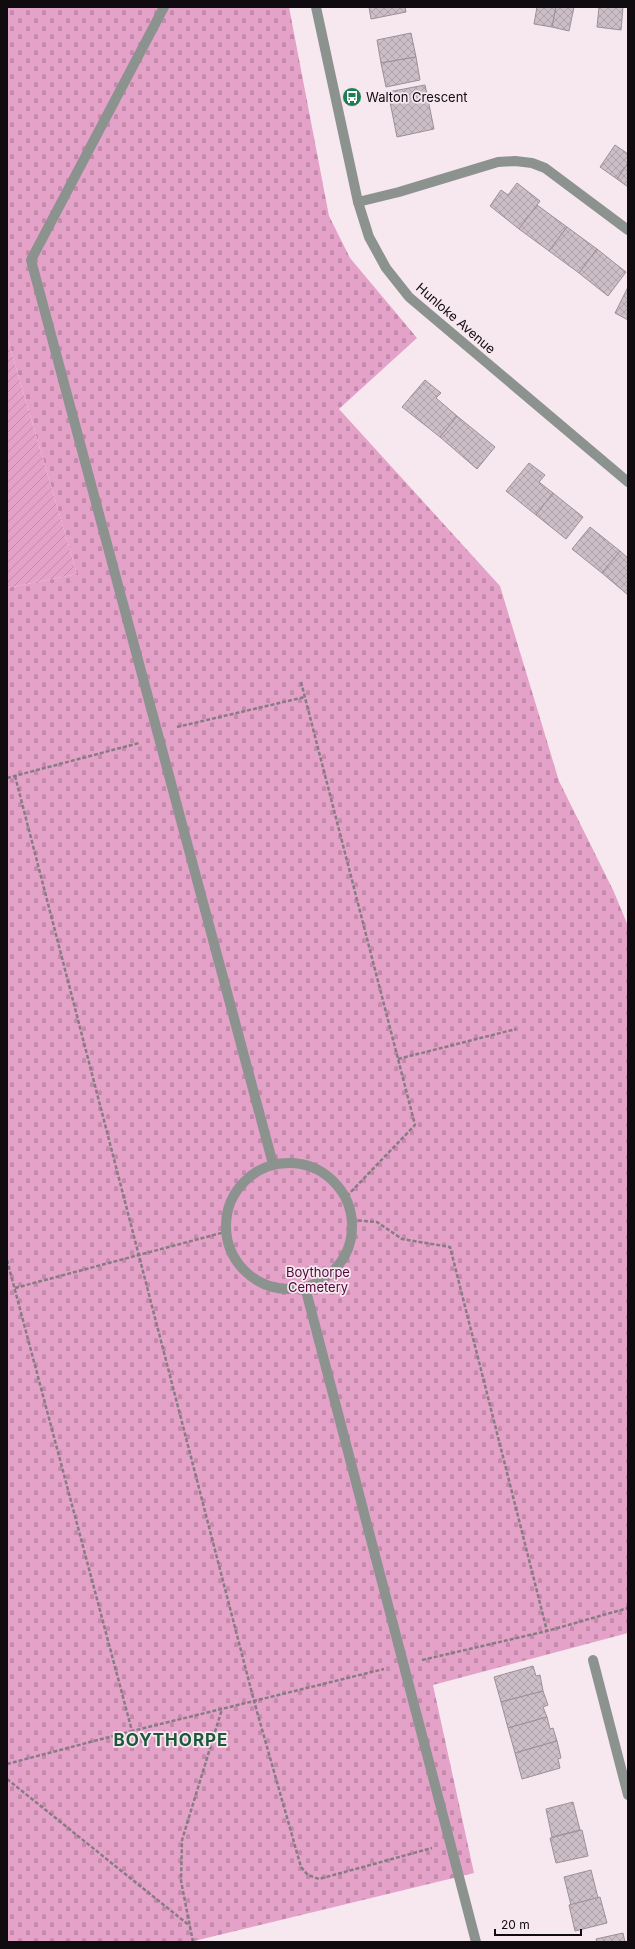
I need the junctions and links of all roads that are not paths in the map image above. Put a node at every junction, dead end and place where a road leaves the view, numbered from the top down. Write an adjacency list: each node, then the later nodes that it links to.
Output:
1 (164, 7): 6 (street)
2 (316, 7): 3 (street, Hunloke Avenue)
3 (358, 202): 4 (street); 5 (street, Hunloke Avenue)
4 (628, 230)
5 (628, 482)
6 (273, 1164): 7 (street); 7 (street)
7 (305, 1287): 10 (street)
8 (593, 1660): 9 (street)
9 (628, 1795)
10 (476, 1942)

